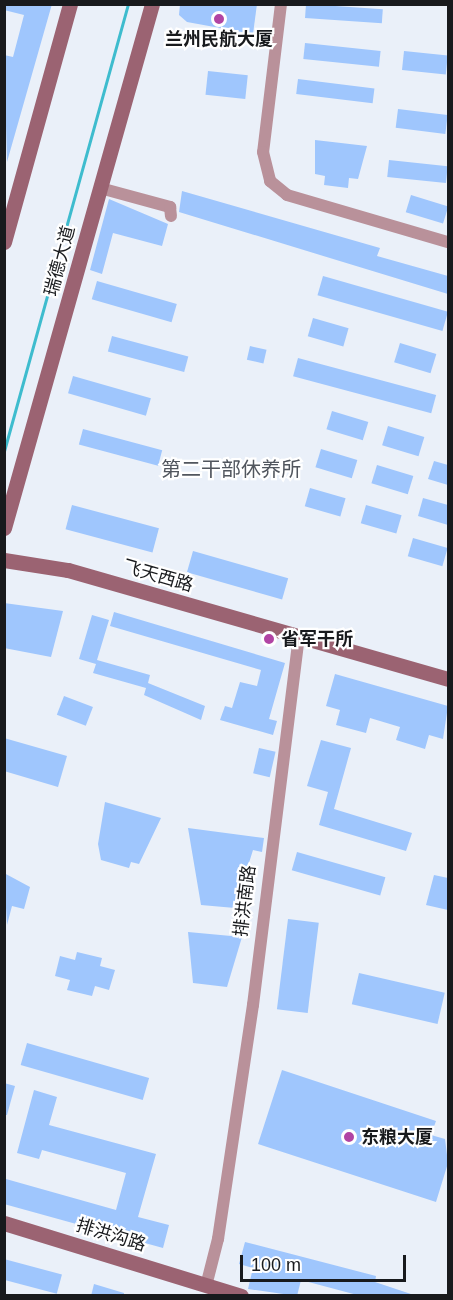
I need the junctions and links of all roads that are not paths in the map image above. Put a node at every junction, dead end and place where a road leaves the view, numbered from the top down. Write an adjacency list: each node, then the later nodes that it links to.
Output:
1 (70, 4): 6 (street)
2 (152, 4): 4 (street, 瑞德大道)
3 (281, 4): 7 (street)
4 (100, 188): 5 (street); 8 (street, 瑞德大道)
5 (171, 216)
6 (4, 242)
7 (448, 242)
8 (4, 528)
9 (4, 560): 10 (street, 飞天西路)
10 (299, 636): 11 (street); 13 (street, 排洪南路)
11 (448, 679)
12 (4, 1223): 13 (street, 排洪沟路)
13 (206, 1286): 14 (street)
14 (241, 1296)

